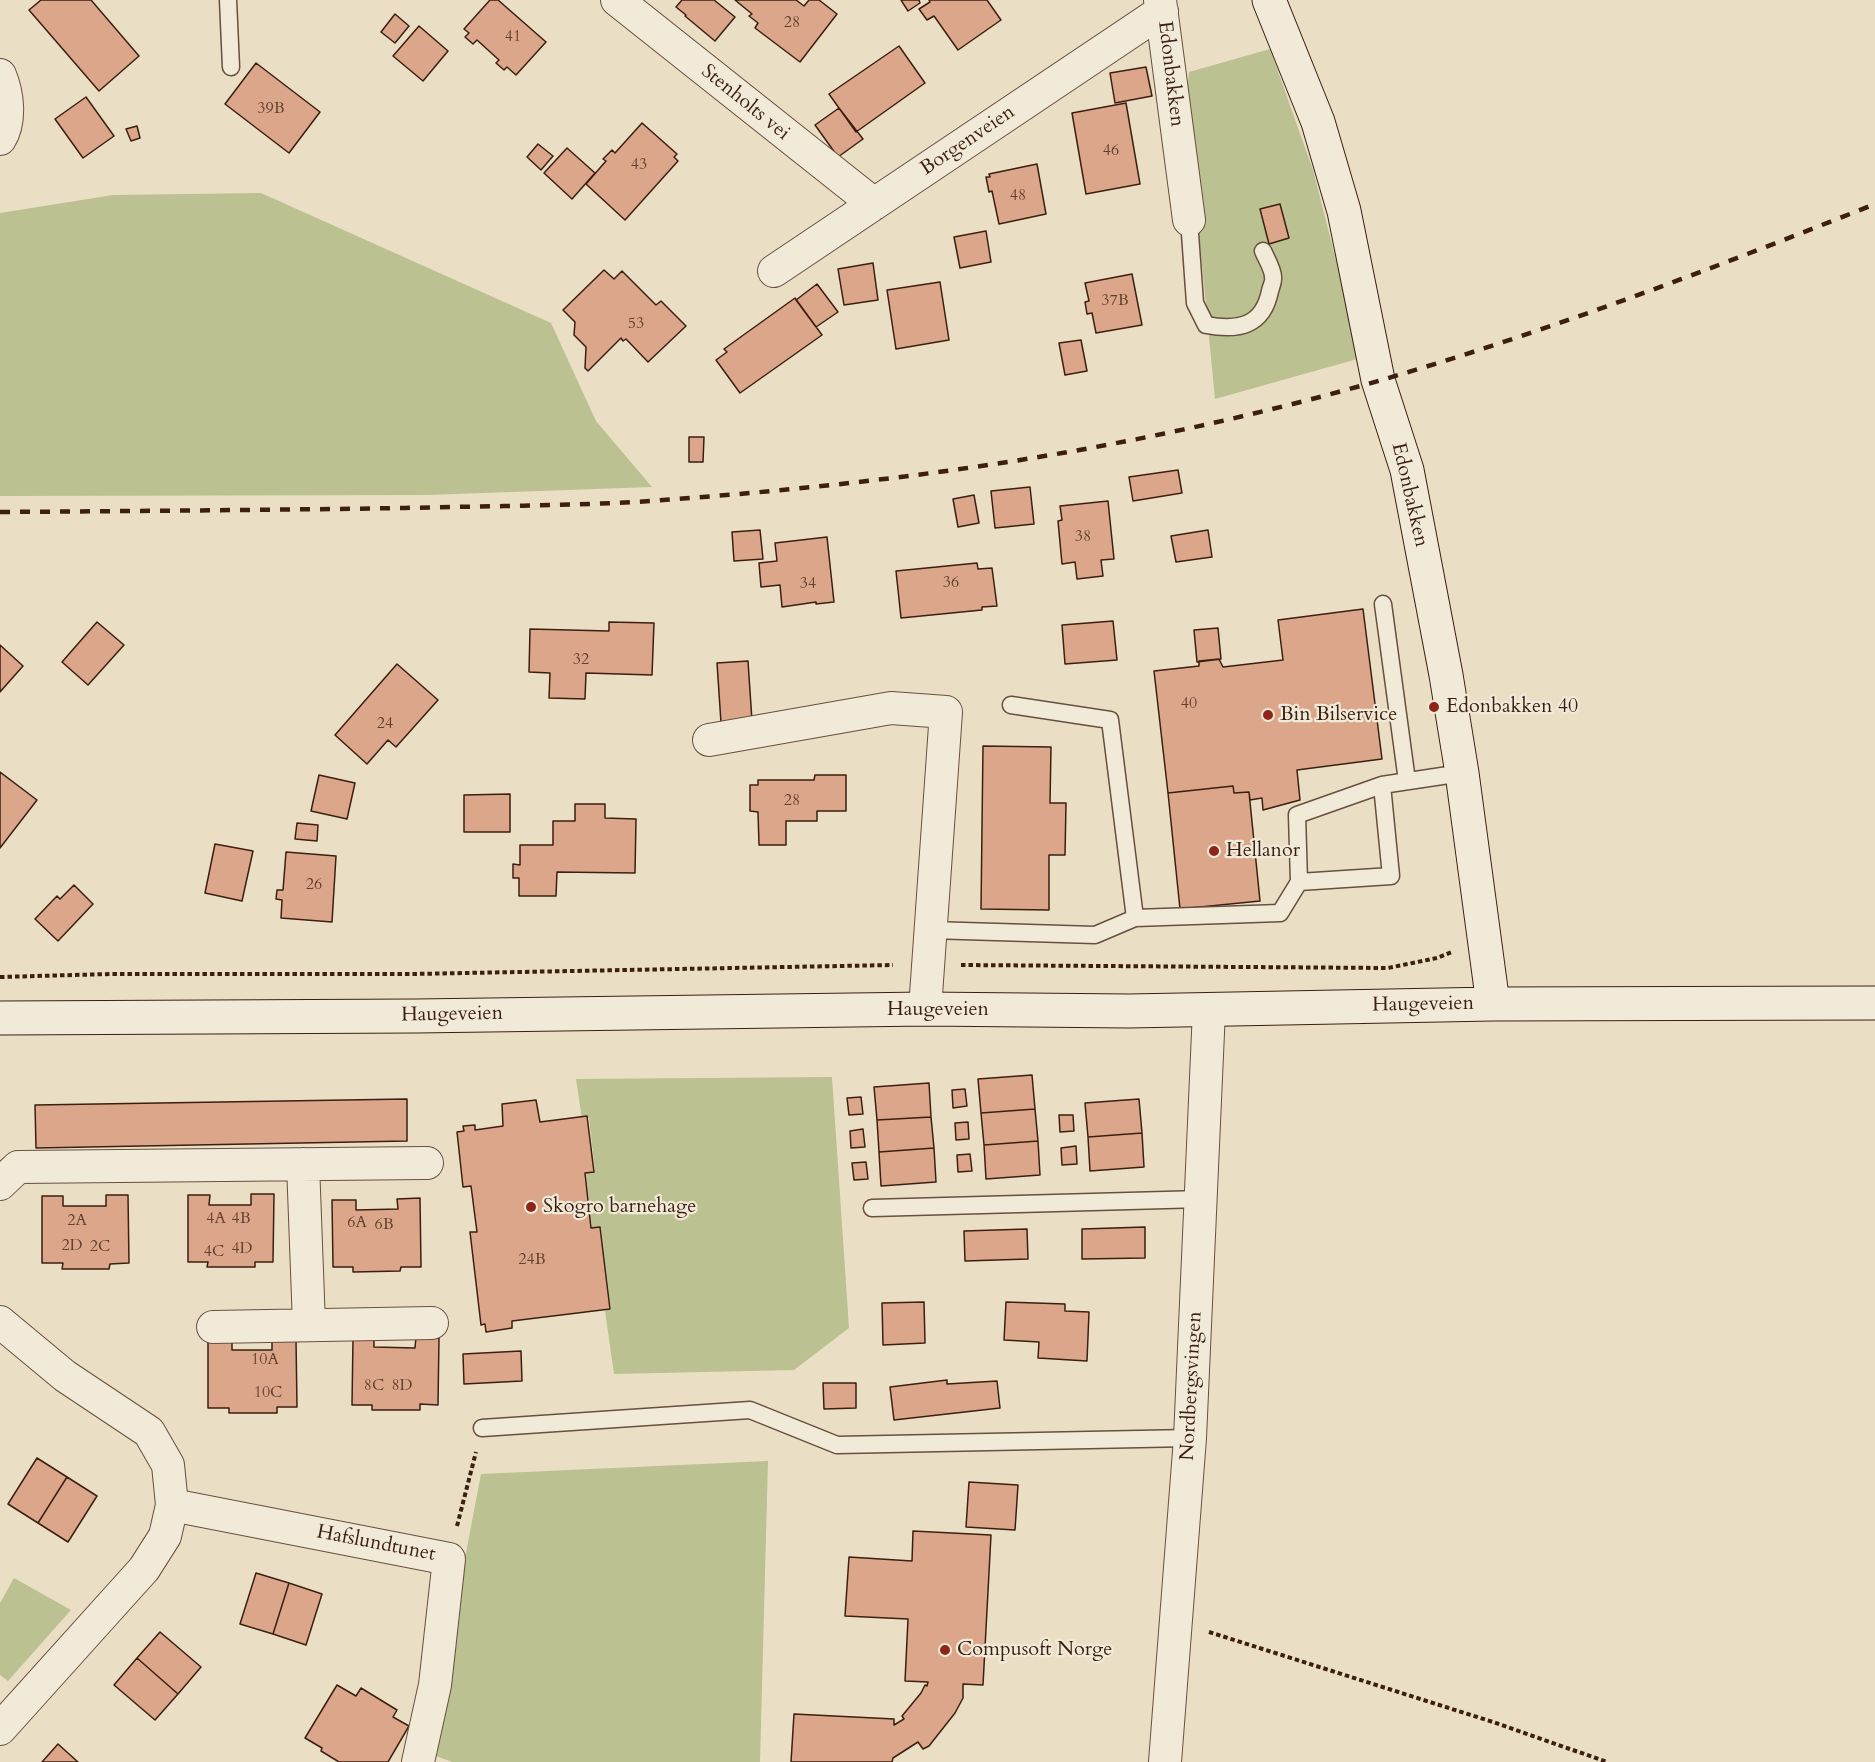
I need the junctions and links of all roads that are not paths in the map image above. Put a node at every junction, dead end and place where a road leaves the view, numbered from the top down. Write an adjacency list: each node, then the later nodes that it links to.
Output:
1 (228, 0): 5 (lane)
2 (617, 0): 8 (street, Stenholts vei)
3 (1269, 0): 15 (main road, Edonbakken)
4 (1161, 5): 8 (street, Borgenveien); 9 (street, Edonbakken)
5 (231, 67)
6 (0, 75): 7 (street)
7 (0, 139)
8 (874, 204): 11 (street, Borgenveien)
9 (1189, 220): 10 (lane)
10 (1263, 251)
11 (774, 271)
12 (1383, 604): 16 (lane)
13 (1011, 705): 19 (lane)
14 (709, 740): 20 (street)
15 (1462, 773): 16 (lane); 22 (main road, Edonbakken)
16 (1407, 781): 17 (lane)
17 (1382, 785): 18 (lane); 18 (lane)
18 (1299, 882): 19 (lane)
19 (1135, 918): 20 (lane)
20 (930, 930): 23 (street)
21 (1875, 1003): 22 (main road, Haugeveien)
22 (1493, 1004): 24 (main road, Haugeveien)
23 (925, 1009): 24 (main road, Haugeveien); 25 (main road, Haugeveien)
24 (1209, 1010): 29 (street, Nordbergsvingen)
25 (0, 1017)
26 (427, 1163): 27 (street)
27 (303, 1164): 28 (street); 33 (street)
28 (0, 1184)
29 (1202, 1199): 30 (lane); 36 (street, Nordbergsvingen)
30 (872, 1208)
31 (0, 1322): 37 (street)
32 (432, 1323): 33 (street)
33 (309, 1325): 34 (street)
34 (213, 1327)
35 (482, 1428): 36 (lane)
36 (1190, 1438): 40 (street, Nordbergsvingen)
37 (172, 1505): 38 (street); 39 (street, Hafslundtunet)
38 (0, 1729)
39 (418, 1762)
40 (1165, 1762)

